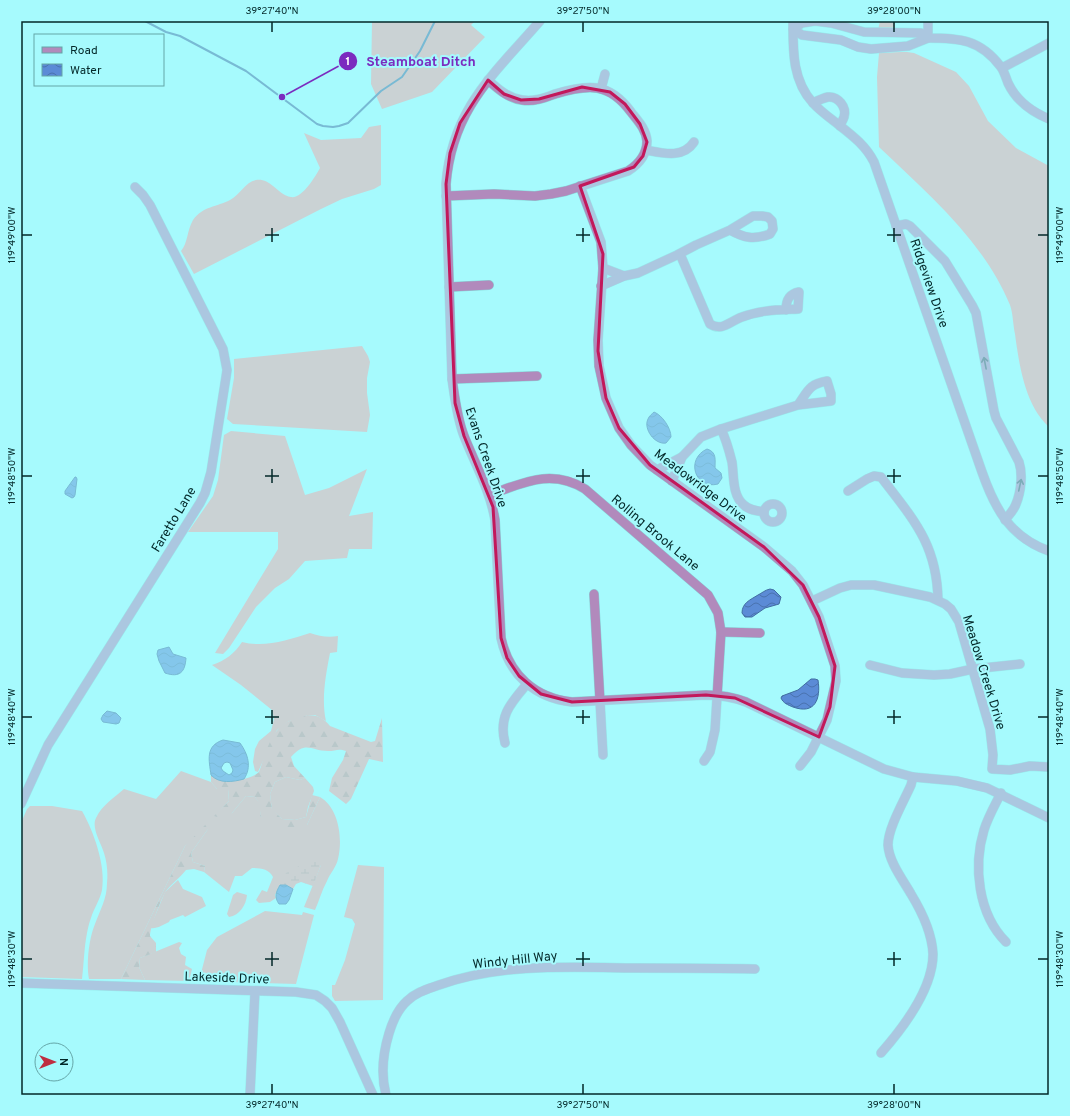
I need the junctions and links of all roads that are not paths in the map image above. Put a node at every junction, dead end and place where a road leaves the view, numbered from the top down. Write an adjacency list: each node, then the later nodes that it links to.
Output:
1 (540, 21): 12 (street, Evans Creek Drive)
2 (928, 21): 6 (street)
3 (793, 25): 4 (street); 7 (street); 14 (street, Ridgeview Drive)
4 (844, 26): 5 (street); 7 (street)
5 (877, 33): 6 (street); 9 (street)
6 (928, 38): 9 (street); 10 (street)
7 (841, 40): 9 (street)
8 (1049, 43): 10 (street)
9 (879, 48)
10 (1002, 68): 15 (street)
11 (605, 74): 13 (street)
12 (488, 80): 13 (street); 21 (street, Evans Creek Drive)
13 (601, 89): 18 (street)
14 (813, 103): 16 (street, Ridgeview Drive); 16 (street)
15 (1049, 119)
16 (840, 126): 22 (street, Ridgeview Drive)
17 (694, 142): 18 (street)
18 (646, 150): 19 (street)
19 (580, 186): 21 (street); 25 (street, Meadowridge Drive)
20 (134, 187): 62 (street, Faretto Lane)
21 (446, 196): 29 (street, Evans Creek Drive)
22 (896, 226): 41 (street, Ridgeview Drive); 41 (street, one-way to 22)
23 (730, 230): 24 (street)
24 (680, 254): 26 (street); 30 (street)
25 (603, 268): 26 (street); 28 (street, Meadowridge Drive)
26 (624, 276): 28 (street)
27 (489, 285): 29 (street)
28 (601, 286): 36 (street, Meadowridge Drive)
29 (449, 287): 32 (street, Evans Creek Drive)
30 (786, 310)
31 (537, 376): 32 (street)
32 (452, 379): 39 (street, Evans Creek Drive)
33 (798, 405): 34 (street)
34 (721, 429): 35 (street); 40 (street)
35 (682, 457): 36 (street); 37 (street)
36 (658, 470): 37 (street, Meadowridge Drive)
37 (672, 481): 45 (street, Meadowridge Drive)
38 (848, 491): 44 (street)
39 (490, 496): 46 (street, Rolling Brook Lane); 51 (street, Evans Creek Drive)
40 (764, 512)
41 (1005, 520): 42 (street, Ridgeview Drive)
42 (1049, 551)
43 (594, 594): 53 (street)
44 (938, 600): 45 (street, Meadow Creek Drive); 50 (street, Meadow Creek Drive)
45 (812, 601): 54 (street, Meadowridge Drive)
46 (721, 632): 47 (street); 52 (street, Rolling Brook Lane)
47 (760, 633)
48 (1020, 664): 50 (street)
49 (870, 665): 50 (street)
50 (973, 669): 59 (street, Meadow Creek Drive)
51 (527, 684): 53 (street, Evans Creek Drive); 55 (street)
52 (717, 695): 53 (street, Evans Creek Drive); 54 (street, Evans Creek Drive); 57 (street, Rolling Brook Lane)
53 (600, 701): 56 (street)
54 (822, 738): 58 (street, Meadowridge Drive); 60 (street)
55 (505, 743)
56 (603, 755)
57 (704, 761)
58 (800, 766)
59 (1049, 767)
60 (913, 777): 61 (street); 68 (street)
61 (1001, 793): 63 (street); 64 (street)
62 (21, 804)
63 (1049, 818)
64 (1006, 942)
65 (755, 969): 71 (street, Windy Hill Way)
66 (21, 983): 67 (street, Lakeside Drive)
67 (255, 991): 69 (street); 70 (street, Lakeside Drive)
68 (882, 1053)
69 (250, 1095)
70 (373, 1095)
71 (386, 1095)

